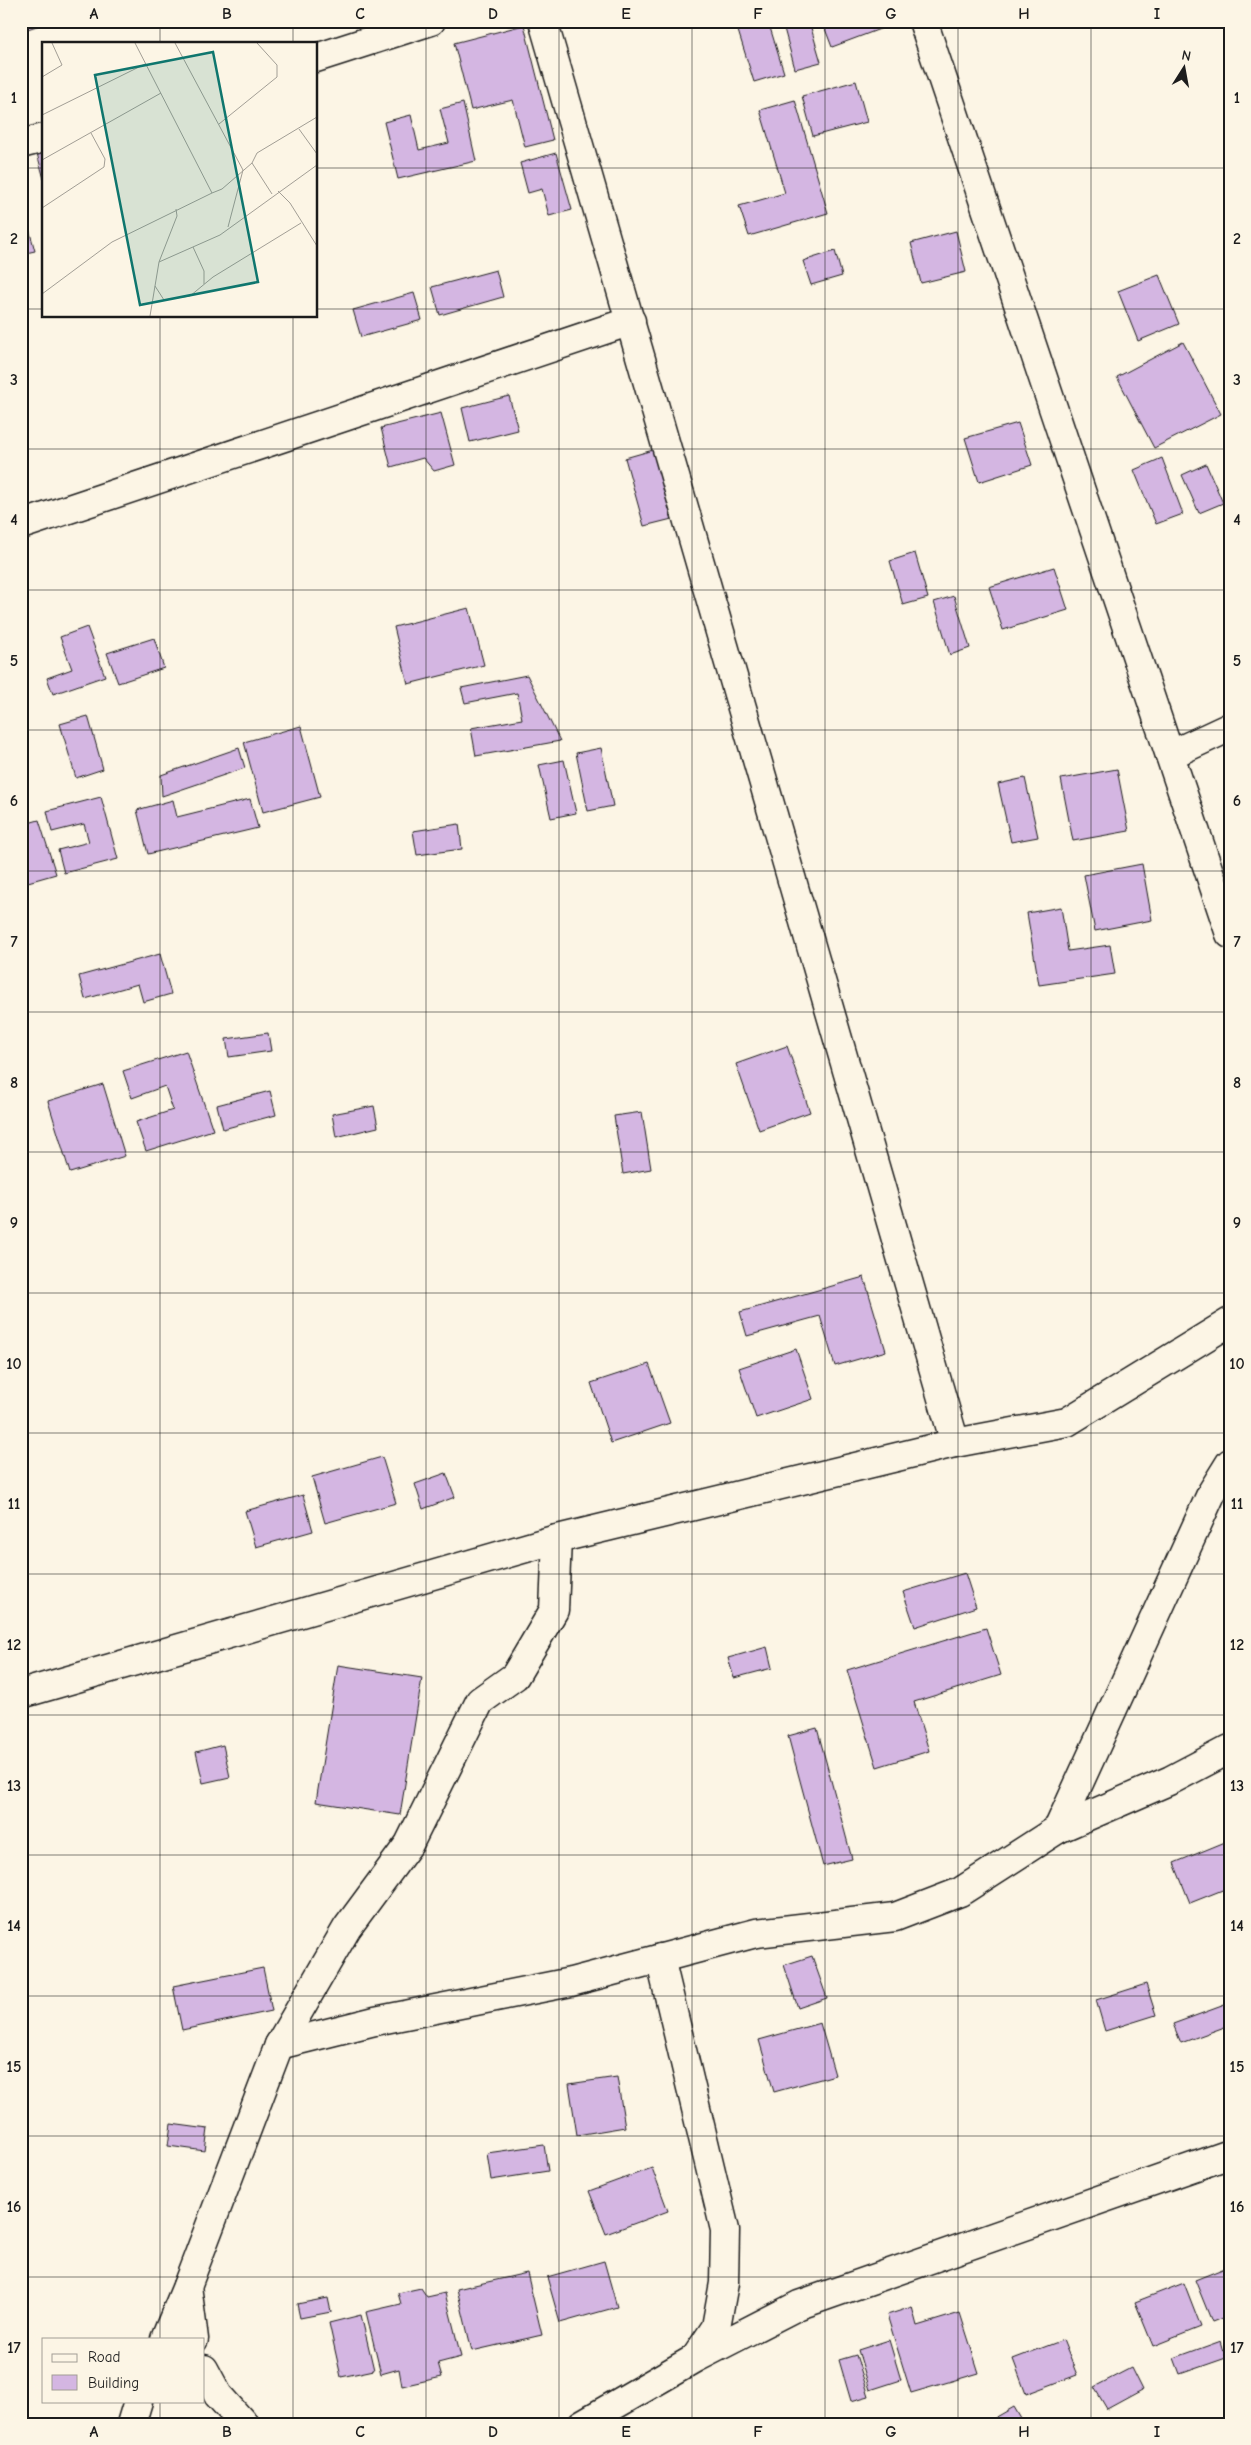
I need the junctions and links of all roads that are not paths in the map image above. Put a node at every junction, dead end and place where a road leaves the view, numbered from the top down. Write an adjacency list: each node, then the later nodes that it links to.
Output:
1 (431, 21): 4 (street)
2 (543, 21): 7 (street)
3 (923, 21): 10 (street)
4 (318, 57)
5 (42, 139): 6 (street)
6 (21, 144)
7 (631, 321): 8 (street); 13 (street)
8 (21, 525)
9 (1230, 728): 10 (street)
10 (1170, 755): 11 (street)
11 (1230, 934)
12 (1230, 1322): 13 (street)
13 (956, 1443): 15 (street)
14 (1230, 1463): 18 (street)
15 (557, 1539): 16 (street); 20 (street)
16 (21, 1694)
17 (1230, 1749): 18 (street)
18 (1058, 1829): 19 (street)
19 (660, 1958): 20 (street); 25 (street)
20 (280, 2045): 22 (street)
21 (1230, 2154): 25 (street)
22 (187, 2286): 23 (street); 24 (street)
23 (165, 2338)
24 (194, 2338)
25 (696, 2358): 30 (street)
26 (205, 2371): 29 (street)
27 (138, 2402): 28 (street)
28 (132, 2424)
29 (244, 2424)
30 (582, 2424)

